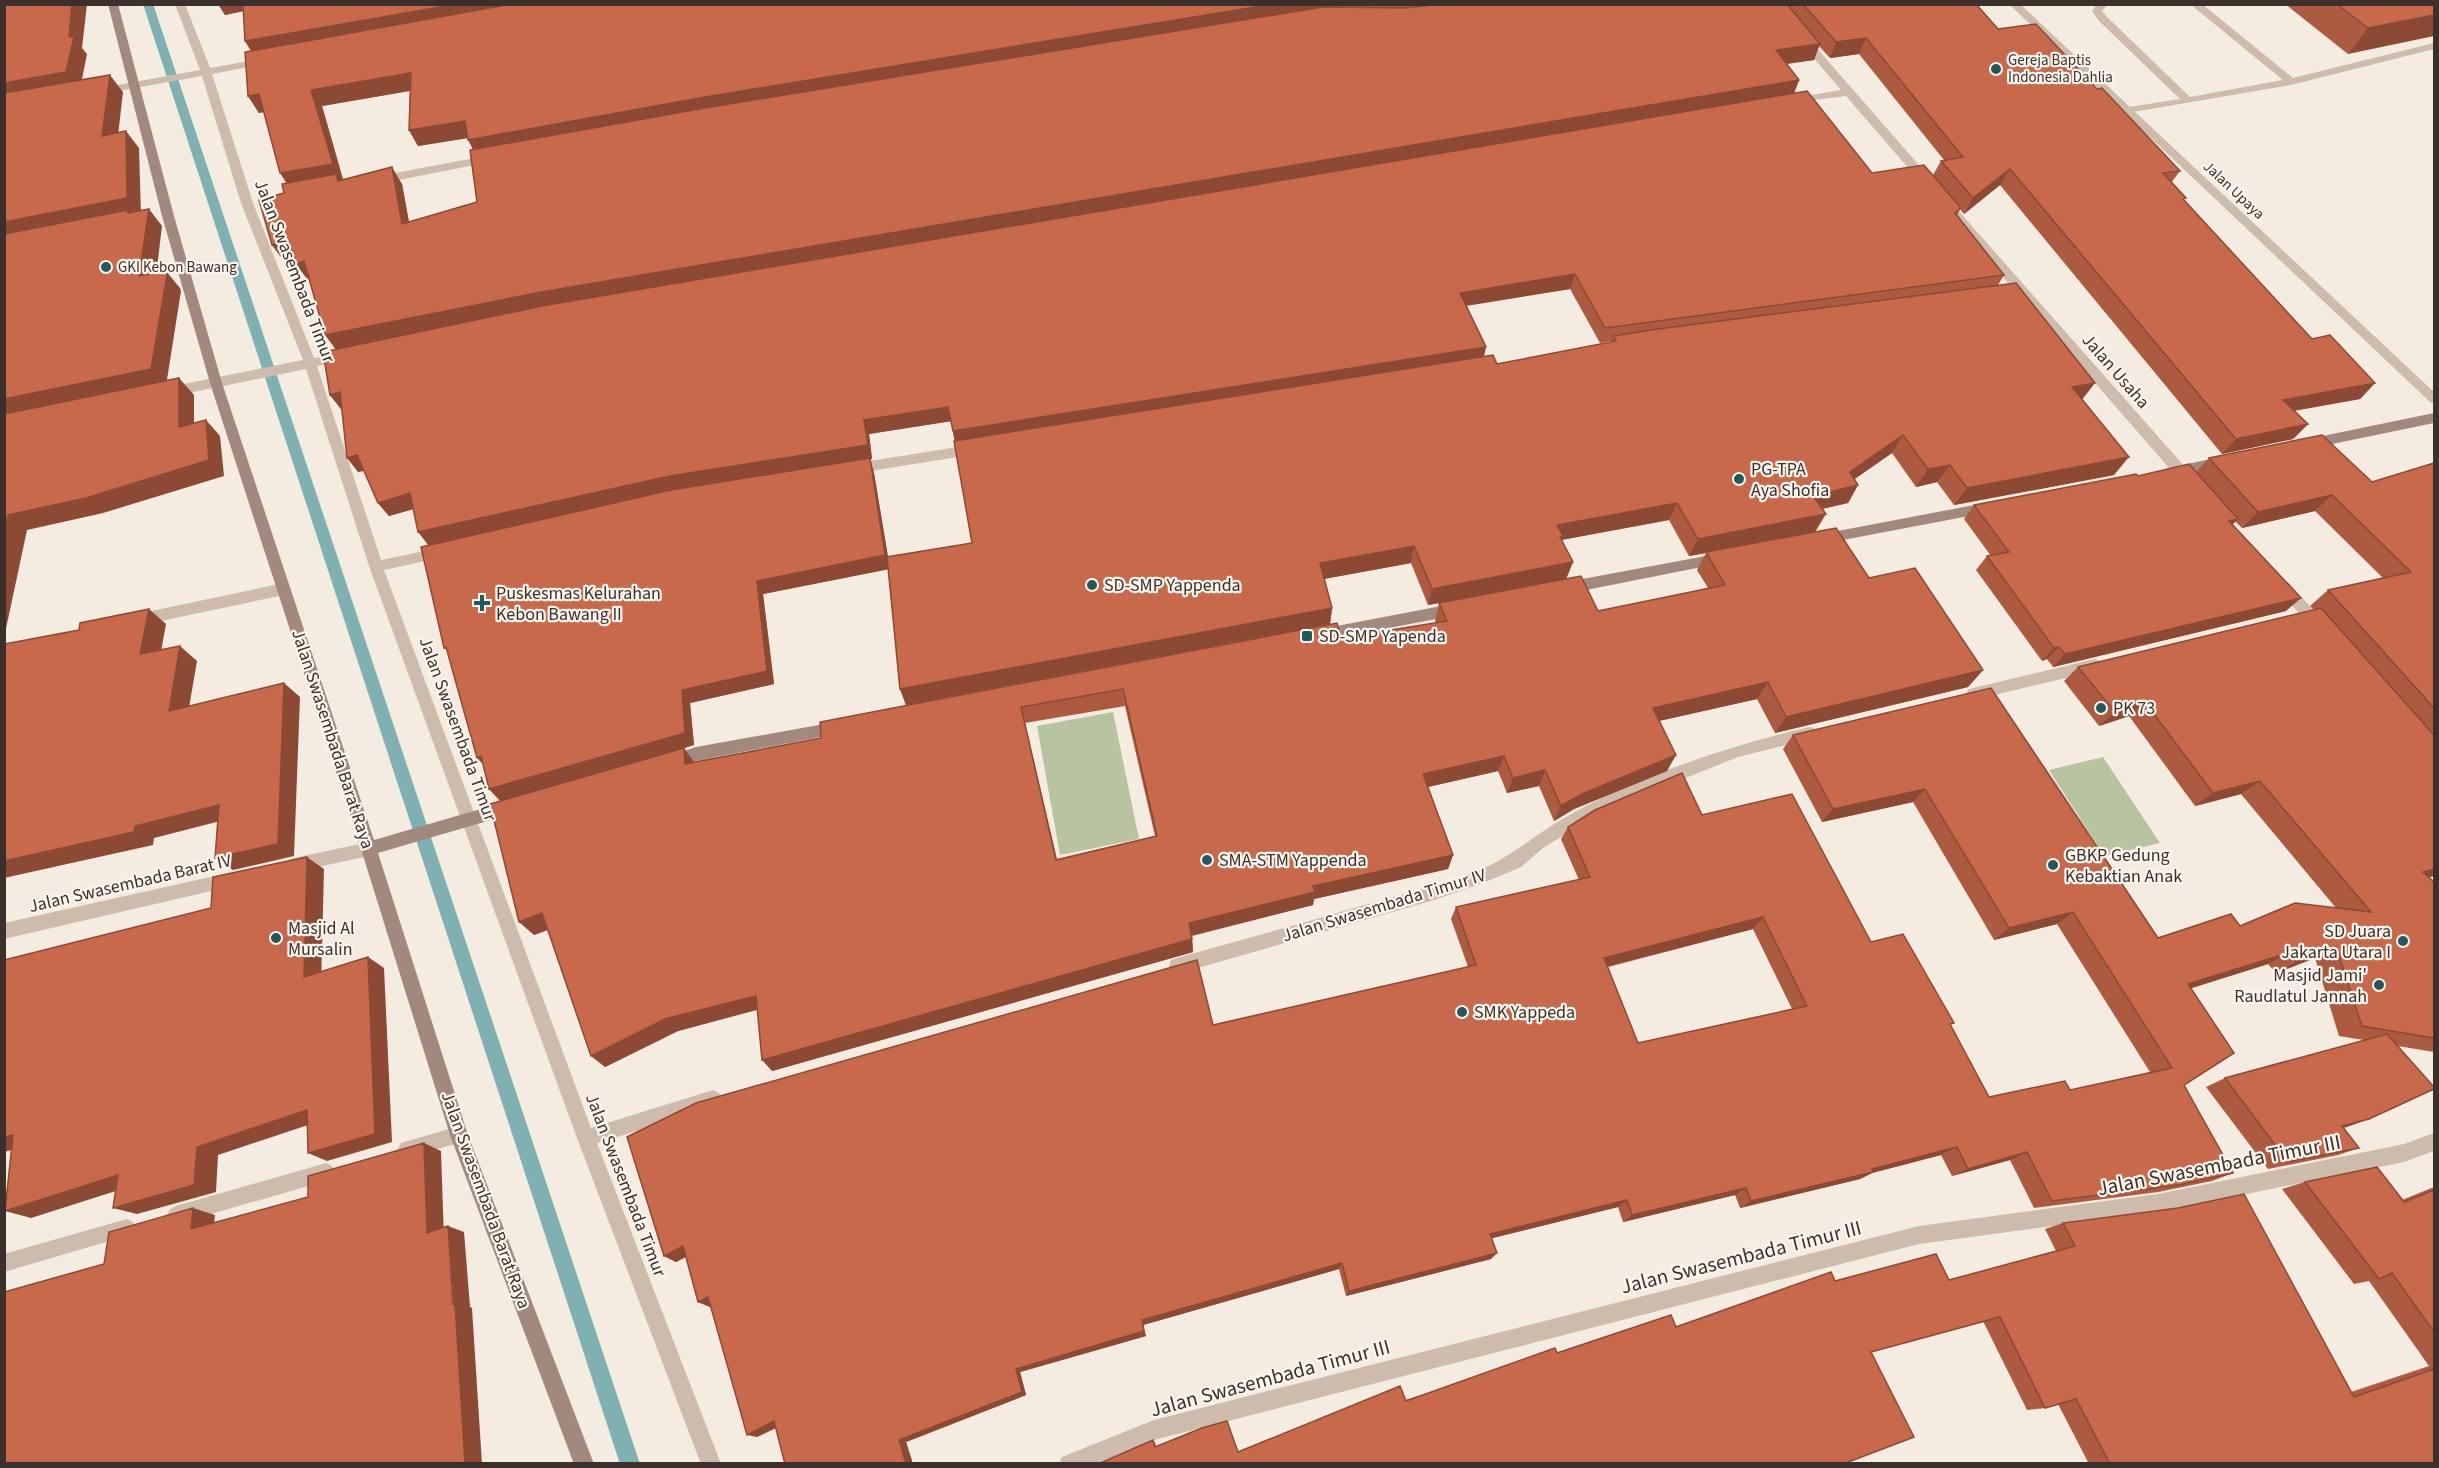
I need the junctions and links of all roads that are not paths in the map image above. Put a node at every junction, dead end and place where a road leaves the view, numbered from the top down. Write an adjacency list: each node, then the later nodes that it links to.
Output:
1 (113, 4): 11 (street, Jalan Swasembada Barat Raya)
2 (180, 4): 9 (street, Jalan Swasembada Timur)
3 (2014, 4): 16 (street, Jalan Upaya)
4 (2103, 4): 14 (street)
5 (2195, 4): 10 (street)
6 (1797, 31): 12 (street, Jalan Usaha)
7 (2434, 46): 10 (street)
8 (272, 60): 9 (street)
9 (201, 72): 11 (street); 20 (street, Jalan Swasembada Timur)
10 (2291, 82): 14 (street)
11 (135, 84): 13 (street); 25 (street, Jalan Swasembada Barat Raya)
12 (1849, 92): 15 (street); 21 (street, Jalan Usaha)
13 (85, 94)
14 (2188, 101): 16 (street)
15 (1783, 103)
16 (2127, 110): 27 (street, Jalan Upaya)
17 (502, 157): 18 (street)
18 (364, 183)
19 (263, 201): 20 (street)
20 (247, 204): 24 (street, Jalan Swasembada Timur)
21 (2023, 292): 22 (street); 32 (street, Jalan Usaha)
22 (2006, 295)
23 (358, 354): 24 (street)
24 (305, 364): 25 (street); 40 (street, Jalan Swasembada Timur)
25 (216, 383): 26 (street); 42 (street, Jalan Swasembada Barat Raya)
26 (152, 396)
27 (2434, 399)
28 (2434, 418): 30 (street)
29 (995, 447): 33 (street)
30 (2295, 447)
31 (2237, 459): 32 (street)
32 (2179, 470): 34 (street); 35 (street, Jalan Usaha)
33 (842, 471)
34 (2156, 475)
35 (2194, 487)
36 (2002, 504): 37 (street)
37 (1802, 543)
38 (455, 549): 40 (street)
39 (1732, 556): 43 (street)
40 (376, 566): 56 (street, Jalan Swasembada Timur)
41 (2278, 580): 45 (street)
42 (284, 589): 47 (street); 57 (street, Jalan Swasembada Barat Raya)
43 (1555, 590)
44 (1473, 606): 48 (street)
45 (2308, 614): 46 (street); 49 (street)
46 (2285, 619)
47 (118, 624)
48 (1308, 637)
49 (2332, 641)
50 (2110, 661): 51 (street)
51 (1959, 698)
52 (861, 723): 54 (street)
53 (1830, 728): 61 (street, Jalan Swasembada Timur IV)
54 (651, 767)
55 (528, 803): 56 (street)
56 (468, 820): 57 (street); 64 (street, Jalan Swasembada Timur)
57 (375, 847): 58 (street); 63 (street, Jalan Swasembada Barat Raya)
58 (281, 868)
59 (247, 876): 60 (street, Jalan Swasembada Barat IV)
60 (4, 931)
61 (1159, 972)
62 (723, 1096): 64 (street)
63 (459, 1135): 66 (street); 71 (street, Jalan Swasembada Barat Raya)
64 (586, 1138): 72 (street, Jalan Swasembada Timur)
65 (2434, 1142): 73 (street, Jalan Swasembada Timur III)
66 (387, 1155)
67 (342, 1168): 68 (street)
68 (162, 1219)
69 (140, 1225): 70 (street)
70 (4, 1263)
71 (584, 1464)
72 (711, 1464)
73 (1069, 1464)

